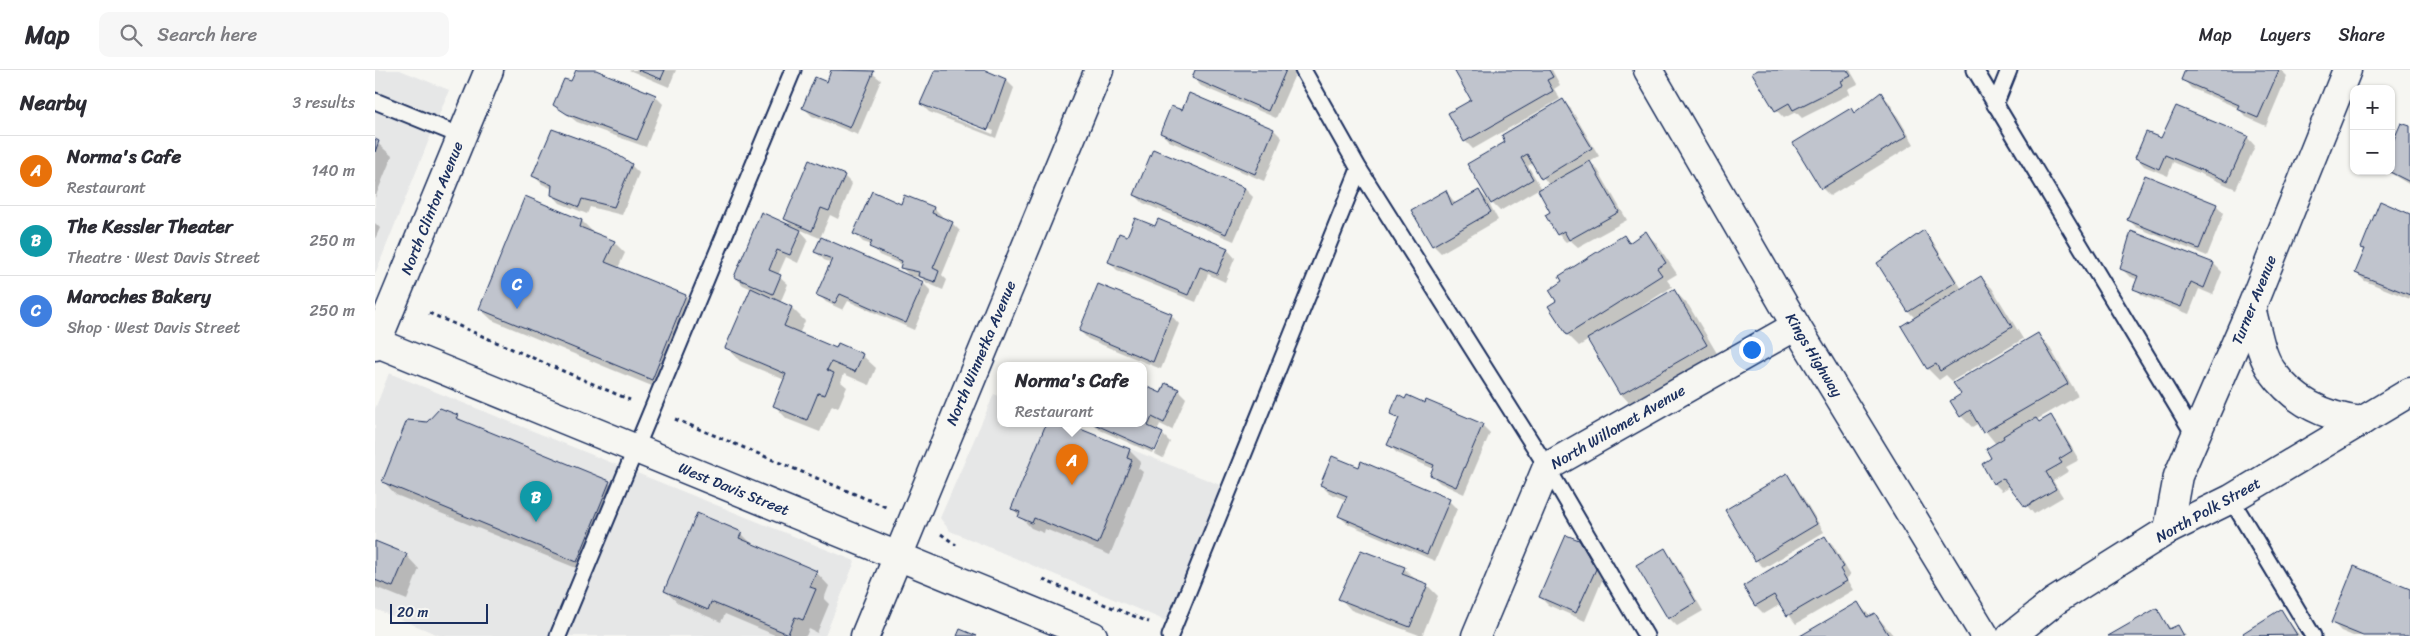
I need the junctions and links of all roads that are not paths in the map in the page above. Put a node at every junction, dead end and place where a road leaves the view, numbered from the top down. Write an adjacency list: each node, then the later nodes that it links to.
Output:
1 (489, 70): 11 (street, North Clinton Avenue)
2 (793, 70): 19 (lane)
3 (1099, 70): 23 (street, North Winnetka Avenue)
4 (1303, 70): 12 (lane)
5 (1648, 70): 14 (street, Kings Highway)
6 (1975, 70): 10 (lane)
7 (2009, 70): 10 (lane)
8 (2347, 70): 13 (street, Turner Avenue)
9 (375, 101): 11 (lane)
10 (1995, 105): 18 (lane)
11 (461, 136): 15 (street, North Clinton Avenue)
12 (1359, 169): 20 (lane); 24 (lane)
13 (2251, 308): 17 (street); 18 (street, Turner Avenue)
14 (1796, 326): 20 (street, North Willomet Avenue); 30 (street, Kings Highway)
15 (375, 344): 19 (street, West Davis Street)
16 (2410, 392): 17 (street, North Polk Street)
17 (2361, 421): 21 (street, North Polk Street)
18 (2196, 438): 22 (street, Turner Avenue)
19 (635, 448): 23 (street, West Davis Street); 25 (lane)
20 (1547, 467): 28 (street, North Willomet Avenue); 29 (lane)
21 (2231, 499): 22 (street, North Polk Street); 32 (lane)
22 (2168, 530): 31 (street, North Polk Street)
23 (897, 556): 26 (street, North Winnetka Avenue); 27 (street, West Davis Street)
24 (1171, 634)
25 (558, 636)
26 (865, 636)
27 (1093, 636)
28 (1476, 636)
29 (1646, 636)
30 (1985, 636)
31 (2011, 636)
32 (2313, 636)

